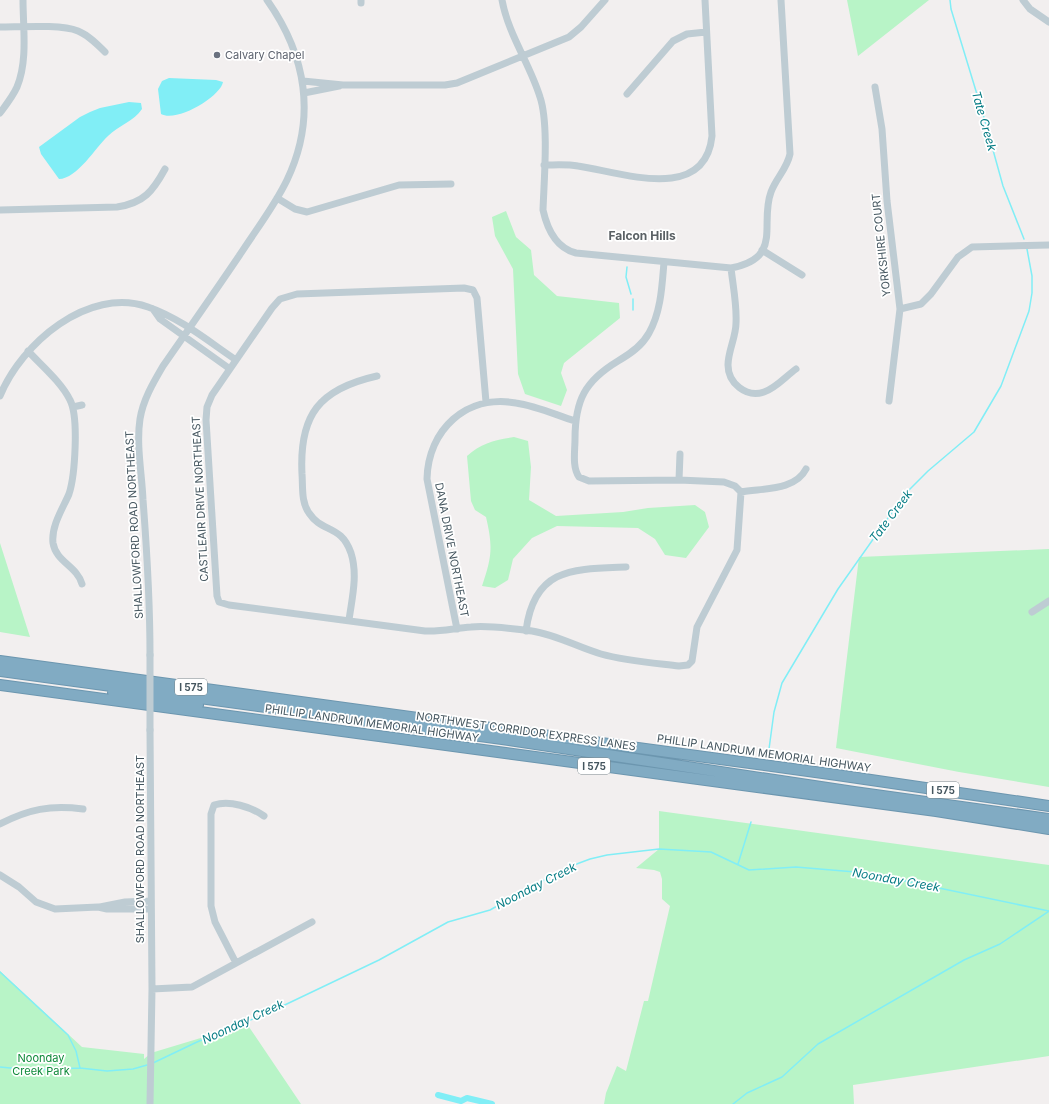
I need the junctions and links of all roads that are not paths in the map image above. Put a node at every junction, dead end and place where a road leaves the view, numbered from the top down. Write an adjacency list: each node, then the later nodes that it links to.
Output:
1 (23, 0): 9 (street)
2 (267, 0): 14 (street, SHALLOWFORD ROAD NORTHEAST)
3 (502, 0): 13 (street)
4 (605, 0): 13 (street)
5 (705, 0): 11 (street)
6 (781, 0): 26 (street)
7 (1023, 0): 8 (street)
8 (1049, 22)
9 (23, 27): 10 (street); 12 (street); 19 (street)
10 (0, 28)
11 (706, 32): 18 (street); 20 (street)
12 (104, 52)
13 (523, 57): 15 (street); 20 (street)
14 (303, 81): 15 (street); 17 (street, SHALLOWFORD ROAD NORTHEAST)
15 (343, 85): 17 (street)
16 (875, 86): 31 (street, YORKSHIRE COURT)
17 (304, 93): 23 (street, SHALLOWFORD ROAD NORTHEAST)
18 (627, 94)
19 (0, 113)
20 (544, 165): 27 (street)
21 (165, 168): 24 (street)
22 (451, 184): 23 (street)
23 (277, 198): 32 (street, SHALLOWFORD ROAD NORTHEAST)
24 (0, 210)
25 (1049, 244): 31 (street)
26 (762, 250): 28 (street); 29 (street)
27 (664, 262): 28 (street); 44 (street)
28 (731, 268): 37 (street)
29 (802, 275)
30 (153, 309): 32 (street); 33 (street); 34 (street)
31 (900, 309): 40 (street, YORKSHIRE COURT)
32 (189, 329): 33 (street, SHALLOWFORD ROAD NORTHEAST); 35 (street)
33 (184, 336): 36 (street); 70 (street, SHALLOWFORD ROAD NORTHEAST, bridge)
34 (28, 351): 39 (street); 43 (street)
35 (236, 360): 36 (street, CASTLEAIR DRIVE NORTHEAST); 41 (street, CASTLEAIR DRIVE NORTHEAST)
36 (230, 369): 55 (street, CASTLEAIR DRIVE NORTHEAST)
37 (796, 369)
38 (377, 376): 55 (street)
39 (0, 396)
40 (889, 401)
41 (486, 402): 44 (street, DANA DRIVE NORTHEAST); 56 (street, DANA DRIVE NORTHEAST)
42 (82, 405): 43 (street)
43 (73, 407): 52 (street)
44 (575, 421): 47 (street)
45 (680, 454): 48 (street)
46 (806, 469): 50 (street)
47 (579, 477): 48 (street); 49 (street)
48 (680, 480): 50 (street)
49 (574, 483)
50 (741, 492): 57 (street, CASTLEAIR DRIVE NORTHEAST)
51 (626, 567): 57 (street)
52 (82, 584)
53 (1049, 601): 54 (street)
54 (1032, 612)
55 (349, 620): 56 (street, CASTLEAIR DRIVE NORTHEAST)
56 (457, 629): 57 (street, CASTLEAIR DRIVE NORTHEAST)
57 (526, 631)
58 (0, 661): 63 (highway, PHILLIP LANDRUM MEMORIAL HIGHWAY / I 575)
59 (0, 671): 66 (highway, NORTHWEST CORRIDOR EXPRESS LANES)
60 (0, 676): 62 (highway)
61 (0, 685): 62 (highway, PHILLIP LANDRUM MEMORIAL HIGHWAY / I 575)
62 (334, 730): 68 (highway, PHILLIP LANDRUM MEMORIAL HIGHWAY / I 575)
63 (1049, 806)
64 (83, 809): 67 (street)
65 (264, 816): 74 (street)
66 (1049, 819)
67 (0, 824)
68 (1049, 829)
69 (0, 875): 71 (street)
70 (151, 901): 71 (street); 72 (street, SHALLOWFORD ROAD NORTHEAST)
71 (98, 907): 72 (street)
72 (151, 910): 75 (street, SHALLOWFORD ROAD NORTHEAST)
73 (312, 922): 74 (street)
74 (236, 963): 75 (street)
75 (152, 989): 76 (street, SHALLOWFORD ROAD NORTHEAST)
76 (150, 1103)

